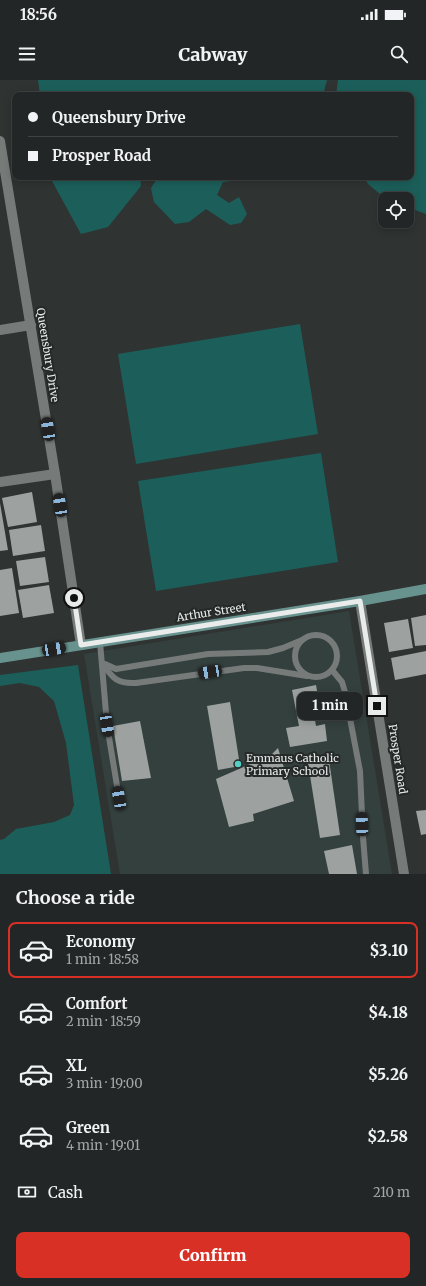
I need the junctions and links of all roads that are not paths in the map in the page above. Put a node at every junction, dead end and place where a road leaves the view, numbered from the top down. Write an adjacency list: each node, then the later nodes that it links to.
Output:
1 (0, 141): 2 (street, Queensbury Drive)
2 (3, 183): 3 (street, Queensbury Drive)
3 (31, 325): 4 (street); 5 (street, Queensbury Drive)
4 (0, 330)
5 (55, 474): 6 (street); 11 (street, Queensbury Drive)
6 (0, 482)
7 (426, 588): 8 (street, Arthur Street)
8 (360, 601): 10 (street, Arthur Street); 18 (street, Prosper Road)
9 (302, 640): 13 (lane); 14 (lane); 15 (lane)
10 (100, 642): 11 (street, Arthur Street); 13 (lane)
11 (81, 645): 12 (street, Arthur Street)
12 (0, 658)
13 (102, 663): 15 (lane); 16 (lane)
14 (332, 670): 15 (lane); 17 (lane)
15 (307, 676)
16 (119, 798)
17 (366, 874)
18 (404, 874)

